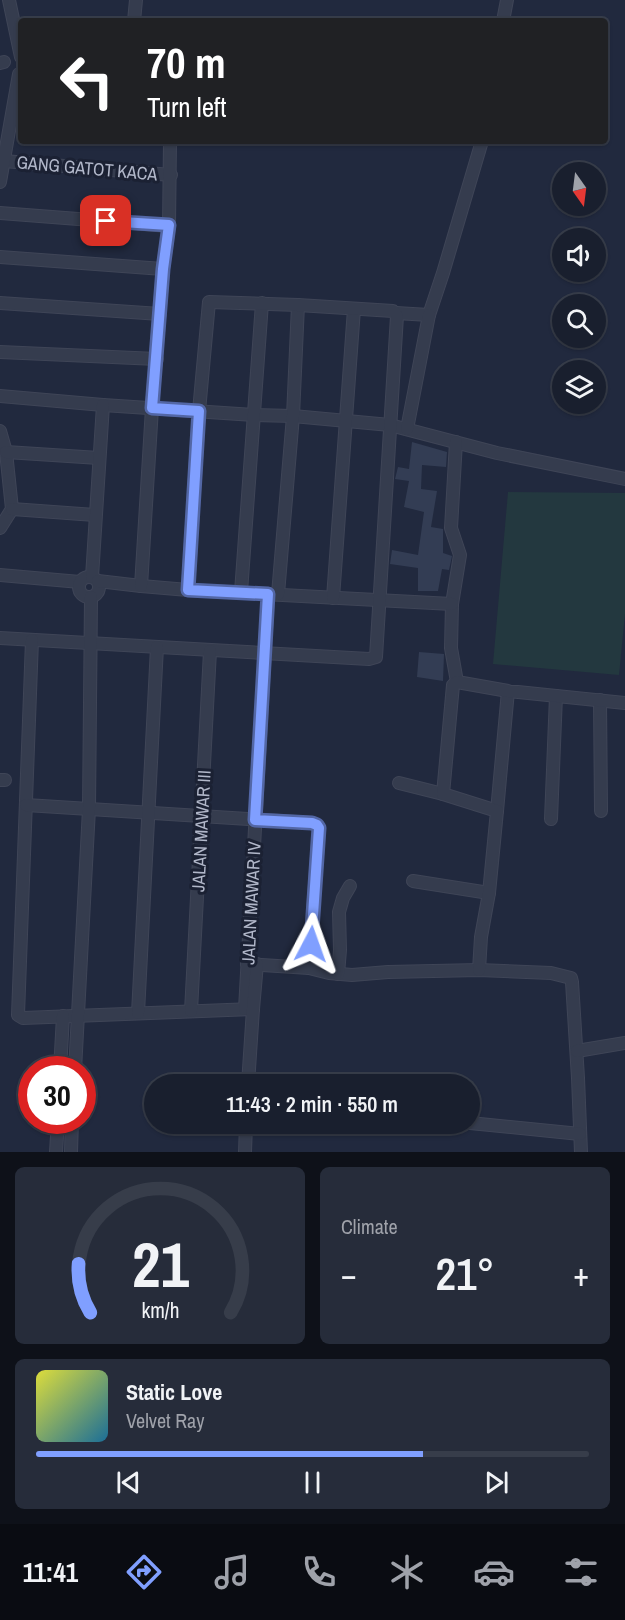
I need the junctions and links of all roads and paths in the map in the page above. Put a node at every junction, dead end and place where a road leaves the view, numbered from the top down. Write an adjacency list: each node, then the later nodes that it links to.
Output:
1 (9, 0): 4 (street); 7 (street)
2 (136, 0): 5 (street)
3 (507, 0): 6 (street)
4 (0, 2)
5 (134, 18)
6 (504, 18)
7 (18, 43)
8 (18, 98): 9 (street)
9 (16, 122): 12 (street)
10 (170, 144): 13 (street)
11 (479, 144): 25 (street)
12 (4, 161): 13 (street, GANG GATOT KACA); 14 (street)
13 (171, 175): 16 (street)
14 (0, 182)
15 (0, 213): 16 (street)
16 (169, 225): 18 (street)
17 (0, 257): 18 (street)
18 (163, 269): 24 (street)
19 (0, 303): 24 (street)
20 (262, 303): 21 (street); 31 (street); 32 (street)
21 (298, 304): 22 (street); 33 (street, JALAN MAWAR IV)
22 (354, 309): 23 (street); 34 (street)
23 (396, 313): 25 (street); 35 (street)
24 (160, 314): 27 (street)
25 (429, 315): 36 (street)
26 (0, 352): 27 (street)
27 (157, 358): 30 (street)
28 (0, 396): 29 (street)
29 (103, 405): 30 (street); 40 (street)
30 (152, 408): 31 (street); 47 (street)
31 (199, 411): 32 (street); 48 (street)
32 (254, 415): 33 (street); 49 (street)
33 (293, 416): 34 (street); 50 (street, JALAN MAWAR IV)
34 (346, 422): 35 (street); 52 (street)
35 (390, 425): 36 (street); 53 (street)
36 (407, 429): 38 (street)
37 (0, 431): 39 (street)
38 (456, 442): 41 (street); 54 (street)
39 (6, 452): 40 (street); 42 (street)
40 (99, 458): 43 (street)
41 (625, 479)
42 (12, 509): 43 (street); 44 (street)
43 (95, 515): 46 (street)
44 (0, 528)
45 (0, 575): 46 (street)
46 (90, 580): 47 (street); 51 (street); 51 (street)
47 (141, 586): 48 (street)
48 (188, 590): 49 (street)
49 (241, 592): 50 (street)
50 (273, 594): 52 (street); 60 (street, JALAN MAWAR IV)
51 (91, 597): 57 (street)
52 (333, 598): 53 (street)
53 (379, 600): 54 (street); 60 (street)
54 (452, 604): 61 (street)
55 (0, 638): 56 (street)
56 (32, 640): 57 (street); 68 (street)
57 (90, 643): 58 (street); 69 (street)
58 (157, 647): 59 (street); 72 (street)
59 (210, 651): 60 (street); 73 (street, JALAN MAWAR III)
60 (265, 654): 75 (street, JALAN MAWAR IV)
61 (457, 682): 62 (street); 67 (street)
62 (508, 691): 63 (street); 70 (street)
63 (555, 696): 64 (street); 74 (street)
64 (600, 700): 65 (street); 71 (street)
65 (625, 703)
66 (399, 783): 67 (street)
67 (443, 794): 70 (street)
68 (26, 805): 69 (street); 87 (street)
69 (89, 809): 72 (street); 86 (street)
70 (497, 811): 78 (street)
71 (602, 811)
72 (148, 813): 73 (street); 85 (street)
73 (201, 816): 75 (street); 84 (street, JALAN MAWAR III)
74 (551, 819)
75 (255, 820): 79 (street, JALAN MAWAR IV); 80 (street)
76 (413, 881): 78 (street)
77 (350, 886): 82 (street)
78 (489, 893): 81 (street)
79 (252, 964): 80 (street); 83 (street, JALAN MAWAR IV)
80 (309, 968): 82 (street)
81 (479, 970): 82 (street); 89 (street)
82 (338, 974)
83 (249, 1009): 84 (street); 92 (street, JALAN MAWAR IV)
84 (191, 1011): 85 (street)
85 (138, 1013): 86 (street)
86 (78, 1015): 87 (street); 91 (street)
87 (63, 1016): 90 (street)
88 (625, 1043): 89 (street)
89 (577, 1051): 97 (street)
90 (61, 1056)
91 (76, 1056)
92 (248, 1074)
93 (480, 1124): 97 (street)
94 (57, 1134): 98 (street)
95 (72, 1134): 99 (street)
96 (246, 1134): 100 (street)
97 (580, 1134): 101 (street)
98 (56, 1152)
99 (71, 1152)
100 (245, 1152)
101 (581, 1152)

